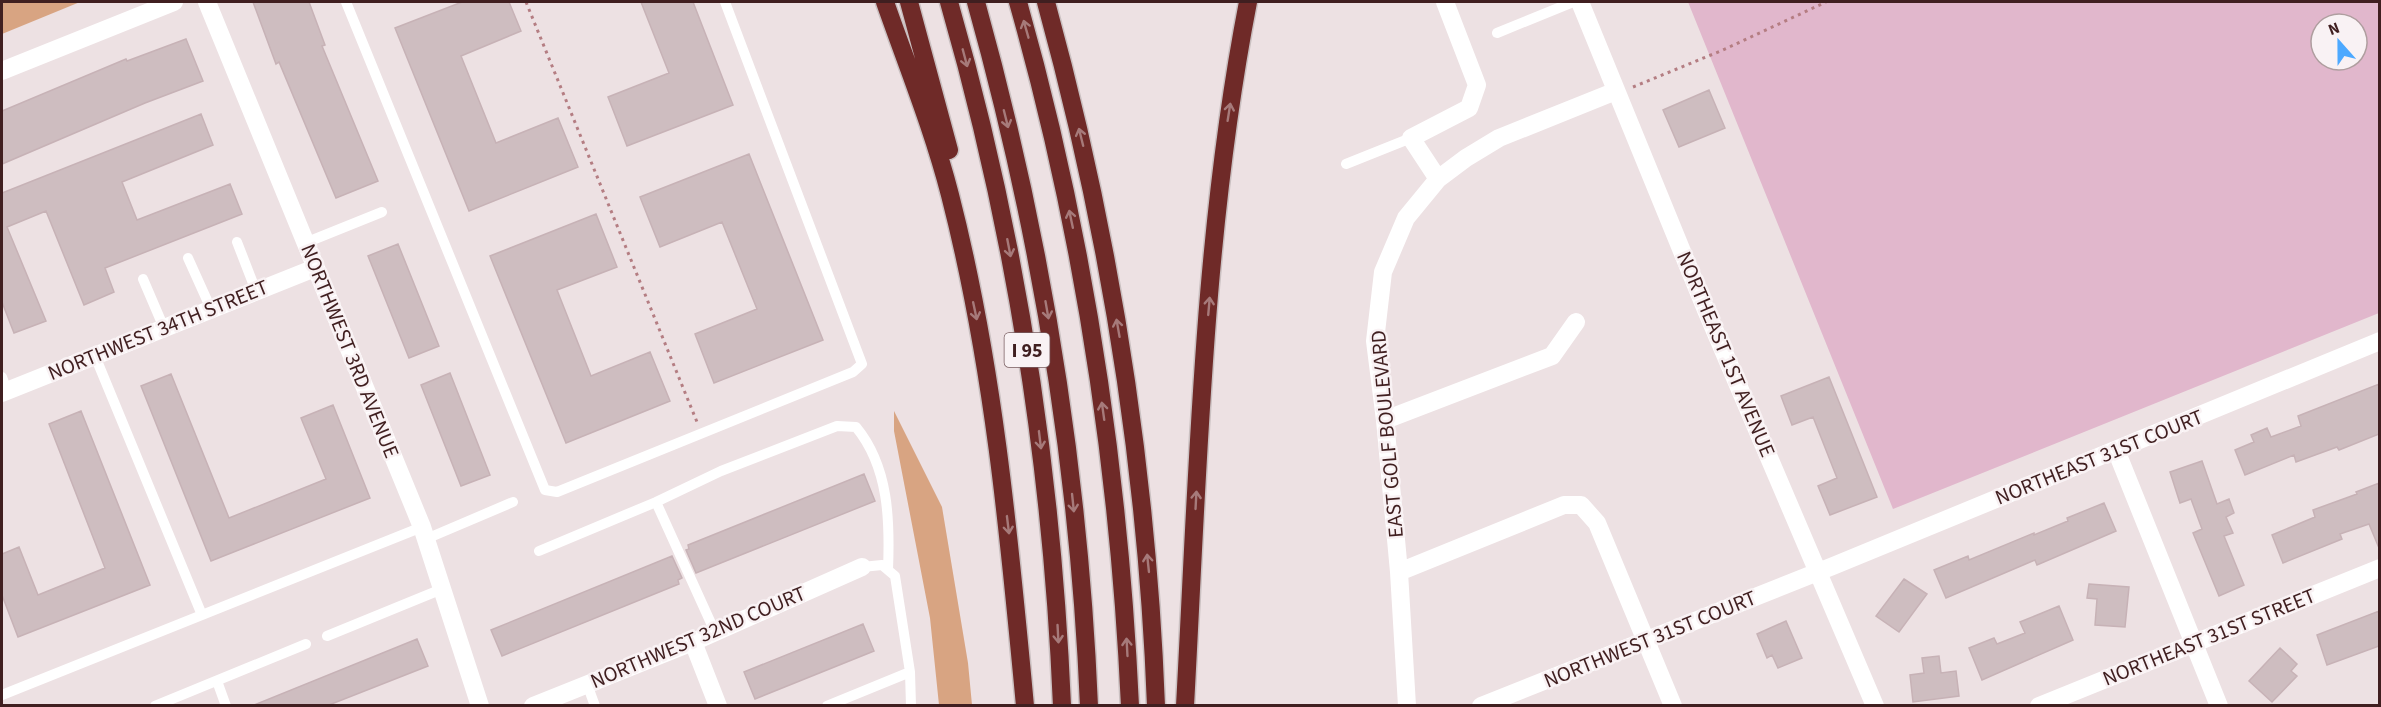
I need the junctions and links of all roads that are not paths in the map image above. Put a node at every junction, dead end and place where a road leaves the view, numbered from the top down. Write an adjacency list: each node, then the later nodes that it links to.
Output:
1 (174, 2): 16 (street)
2 (207, 2): 24 (street, NORTHWEST 3RD AVENUE)
3 (346, 2): 4 (lane)
4 (725, 2)
5 (885, 2): 21 (highway)
6 (909, 2): 21 (highway)
7 (949, 2): 68 (highway, I 95, one-way to 68)
8 (976, 2): 69 (highway, one-way to 69)
9 (1018, 2): 70 (highway, one-way to 9)
10 (1046, 2): 71 (highway, one-way to 10)
11 (1248, 2): 72 (highway, one-way to 11)
12 (1445, 2): 18 (street)
13 (1573, 2): 15 (lane)
14 (1580, 2): 17 (street, NORTHEAST 1ST AVENUE)
15 (1497, 33)
16 (2, 71)
17 (1616, 91): 20 (street, EAST GOLF BOULEVARD); 45 (street, NORTHEAST 1ST AVENUE)
18 (1411, 138): 19 (lane); 20 (street)
19 (1346, 164)
20 (1438, 179): 35 (street, EAST GOLF BOULEVARD)
21 (949, 193): 67 (highway, one-way to 67)
22 (382, 212): 24 (lane)
23 (237, 242): 28 (lane)
24 (305, 243): 26 (street, NORTHWEST 3RD AVENUE)
25 (188, 258): 29 (lane)
26 (315, 268): 28 (street, NORTHWEST 34TH STREET); 39 (street, NORTHWEST 3RD AVENUE)
27 (143, 279): 31 (lane)
28 (256, 291): 29 (street, NORTHWEST 34TH STREET)
29 (210, 309): 31 (street, NORTHWEST 34TH STREET)
30 (1576, 322): 35 (street)
31 (164, 328): 33 (street, NORTHWEST 34TH STREET)
32 (2379, 341): 36 (street, NORTHEAST 31ST COURT)
33 (95, 356): 34 (street, NORTHWEST 34TH STREET); 47 (lane)
34 (3, 387)
35 (1385, 420): 44 (street, EAST GOLF BOULEVARD)
36 (2116, 450): 45 (street, NORTHEAST 31ST COURT); 52 (street)
37 (513, 502): 39 (lane)
38 (656, 502): 40 (lane); 43 (lane); 48 (lane)
39 (424, 533): 46 (street, NORTHWEST 3RD AVENUE); 47 (lane)
40 (539, 551)
41 (862, 567): 43 (lane); 48 (street, NORTHWEST 32ND COURT)
42 (2379, 568): 52 (street, NORTHEAST 31ST STREET)
43 (888, 570): 54 (lane)
44 (1400, 572): 50 (street); 73 (street, EAST GOLF BOULEVARD)
45 (1818, 572): 50 (street, NORTHWEST 31ST COURT); 76 (street, NORTHEAST 1ST AVENUE)
46 (442, 589): 49 (lane); 61 (street, NORTHWEST 3RD AVENUE)
47 (202, 615): 57 (lane)
48 (715, 632): 51 (street, NORTHWEST 32ND COURT)
49 (327, 636)
50 (1646, 640): 74 (street, NORTHWEST 31ST COURT); 75 (street)
51 (693, 642): 56 (street, NORTHWEST 32ND COURT); 64 (street)
52 (2193, 643): 77 (street, NORTHEAST 31ST STREET); 78 (street)
53 (306, 644): 55 (lane)
54 (910, 672): 58 (lane); 66 (lane)
55 (217, 681): 59 (lane); 60 (lane)
56 (586, 684): 62 (street, NORTHWEST 32ND COURT); 63 (lane)
57 (2, 695)
58 (846, 702): 65 (lane)
59 (155, 705)
60 (226, 705)
61 (480, 705)
62 (532, 705)
63 (595, 705)
64 (718, 705)
65 (827, 705)
66 (911, 705)
67 (1025, 705)
68 (1062, 705)
69 (1089, 705)
70 (1130, 705)
71 (1156, 705)
72 (1185, 705)
73 (1407, 705)
74 (1481, 705)
75 (1673, 705)
76 (1875, 705)
77 (2039, 705)
78 (2219, 705)

